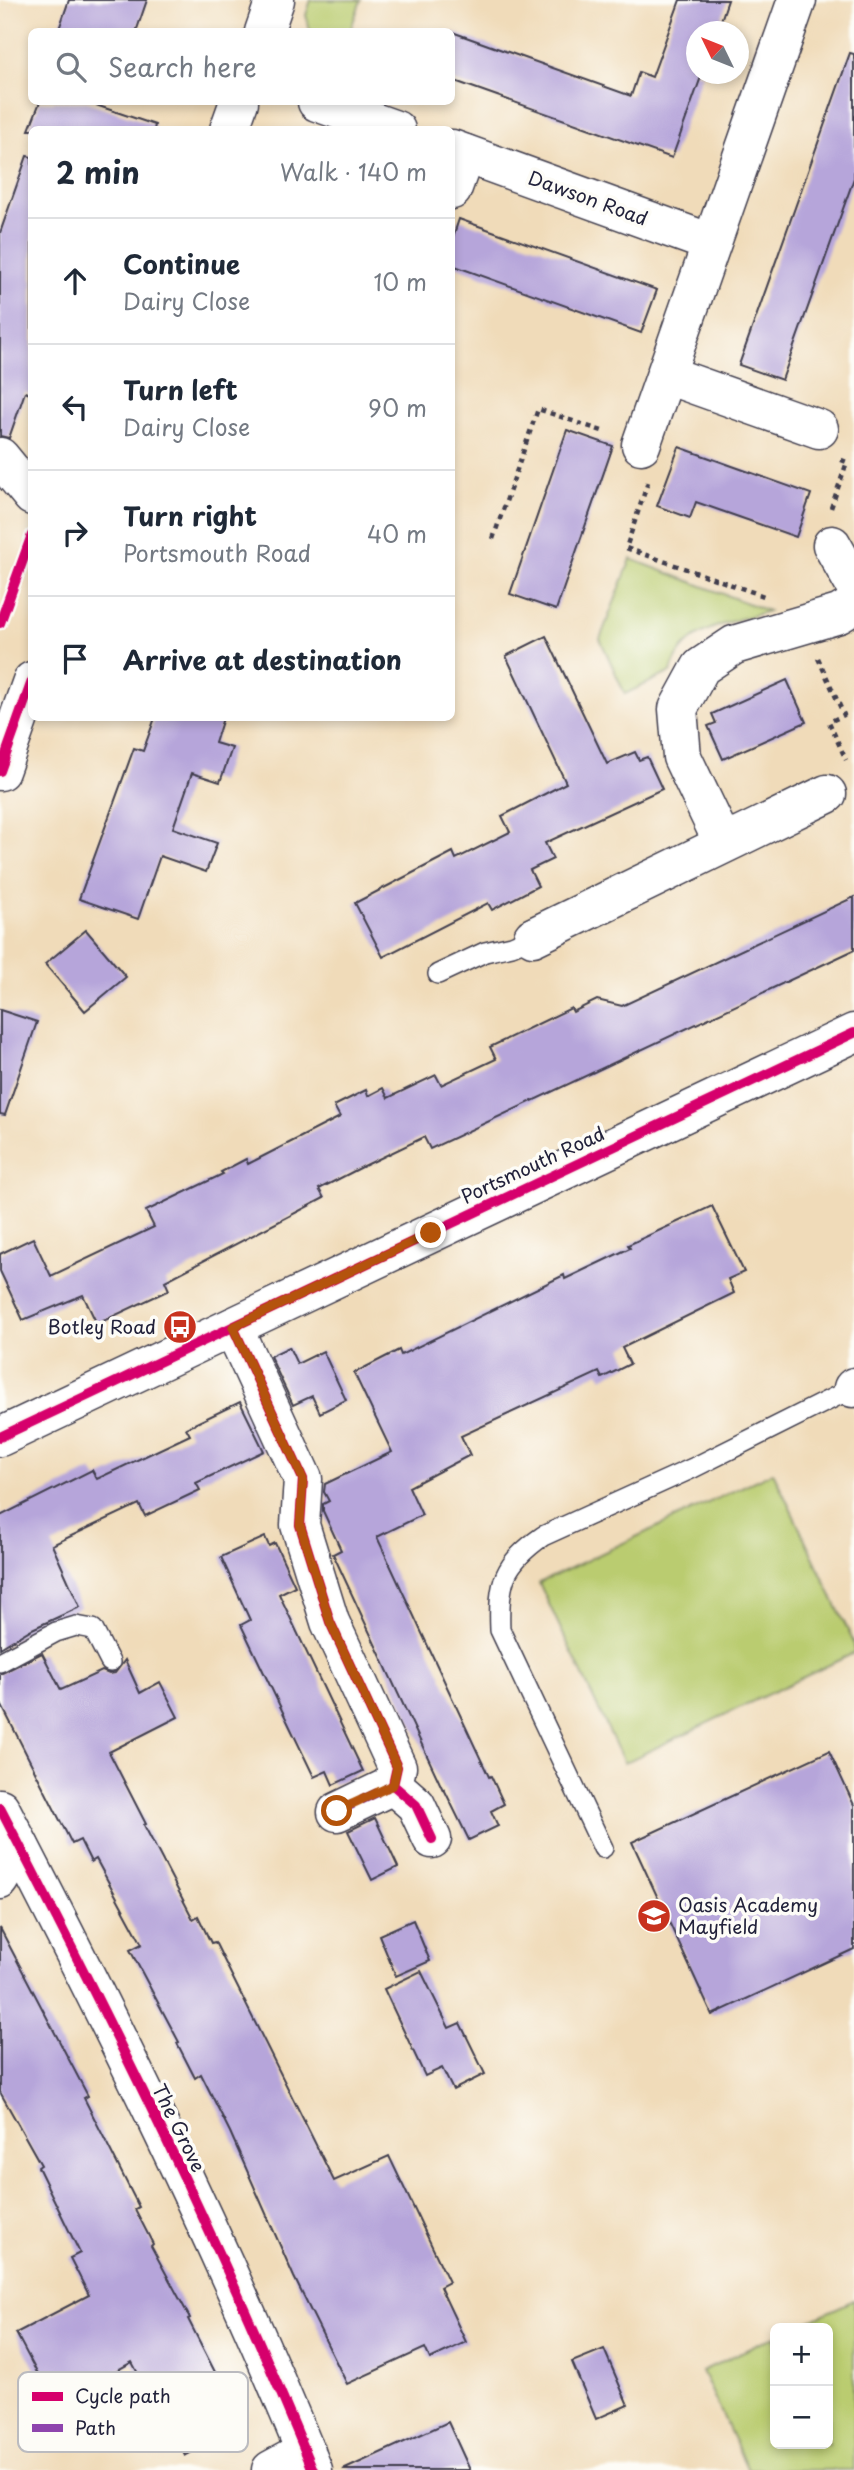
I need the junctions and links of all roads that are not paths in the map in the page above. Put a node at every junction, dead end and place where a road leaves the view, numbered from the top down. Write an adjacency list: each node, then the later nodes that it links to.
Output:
1 (275, 0): 3 (street)
2 (797, 0): 10 (street)
3 (265, 28)
4 (238, 105): 6 (street)
5 (325, 105): 7 (street)
6 (230, 126)
7 (385, 126)
8 (458, 152): 9 (street, Dawson Road); 10 (street, Dawson Road)
9 (455, 171)
10 (712, 243): 11 (street)
11 (667, 375): 12 (street); 13 (street)
12 (819, 429)
13 (641, 444)
14 (0, 457): 15 (street)
15 (28, 491)
16 (832, 545): 17 (street)
17 (854, 584)
18 (854, 605): 22 (street)
19 (28, 692): 20 (street)
20 (0, 771)
21 (838, 780): 22 (street)
22 (723, 843): 23 (street)
23 (533, 937): 24 (lane)
24 (438, 974)
25 (854, 1033): 26 (street, Portsmouth Road)
26 (233, 1327): 28 (street, Portsmouth Road); 31 (street)
27 (853, 1387): 36 (lane)
28 (0, 1437)
29 (0, 1662): 30 (lane)
30 (110, 1662)
31 (393, 1785): 33 (street); 34 (street)
32 (0, 1808): 35 (street, The Grove)
33 (337, 1811)
34 (432, 1839)
35 (20, 1847): 37 (street); 38 (street, The Grove)
36 (603, 1847)
37 (0, 1880)
38 (310, 2461): 39 (street)
39 (271, 2470)

